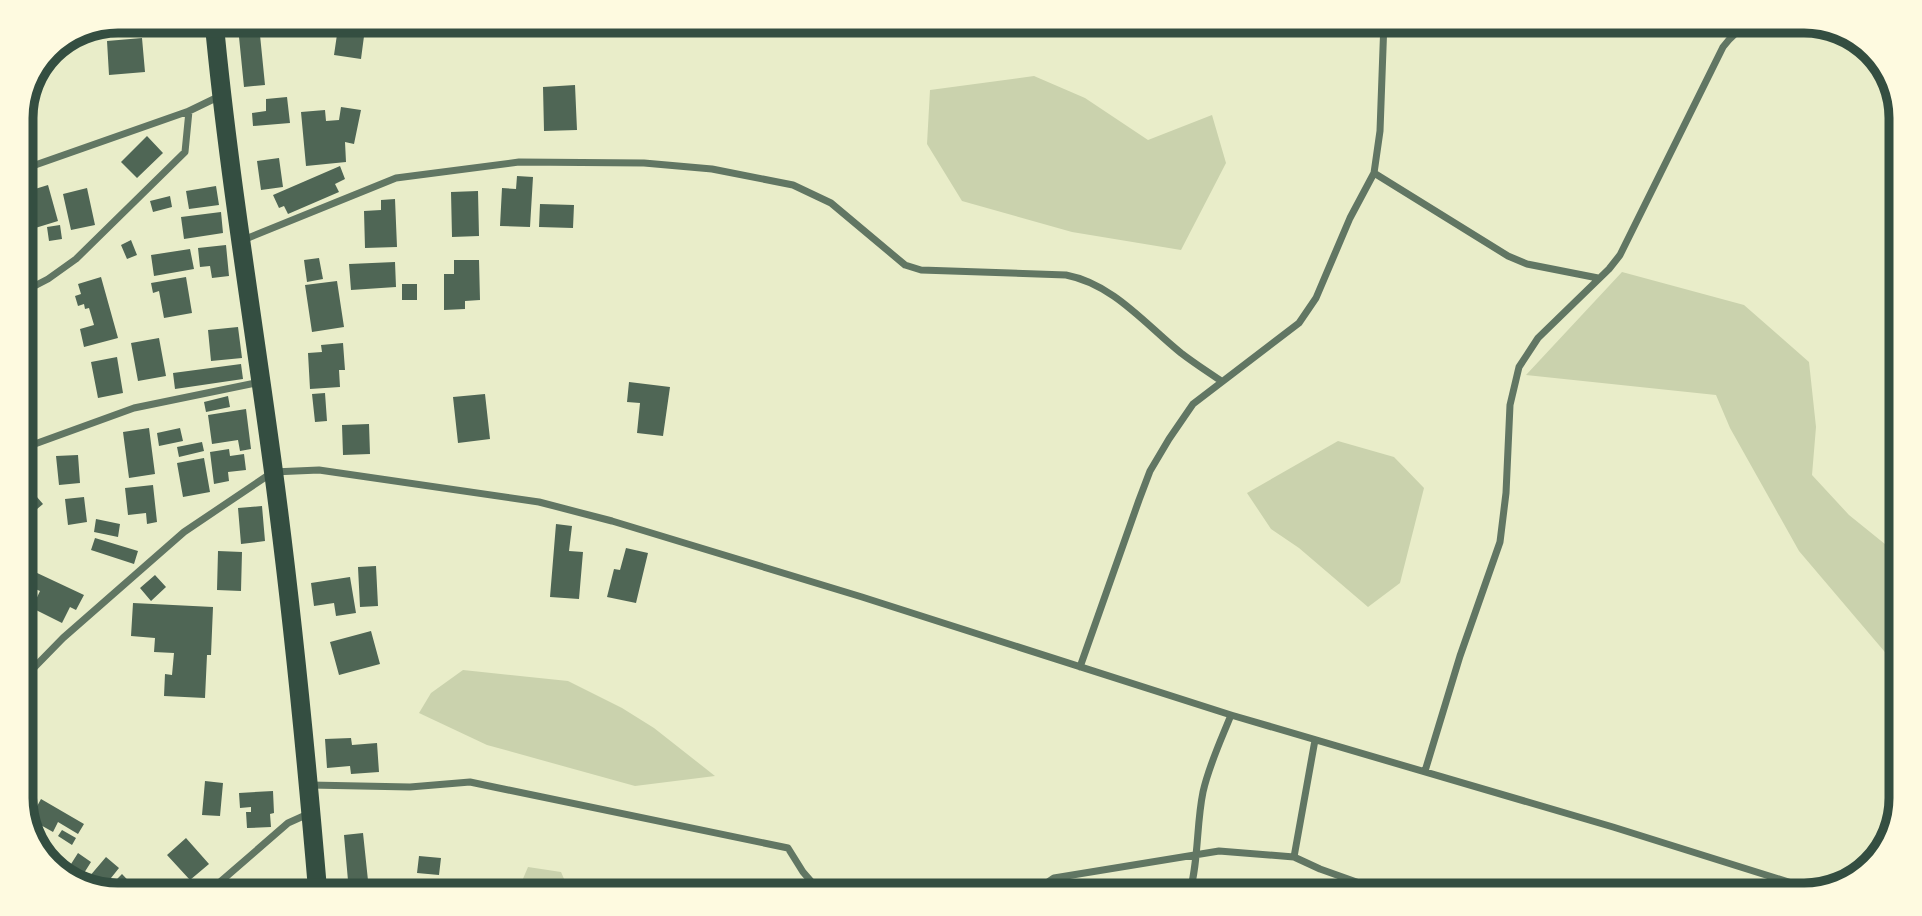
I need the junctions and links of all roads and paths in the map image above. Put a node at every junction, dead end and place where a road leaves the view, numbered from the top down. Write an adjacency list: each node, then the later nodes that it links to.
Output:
1 (215, 33): 4 (highway)
2 (1384, 33): 7 (street)
3 (1734, 33): 9 (street)
4 (221, 96): 5 (street); 8 (highway)
5 (189, 111): 6 (street); 10 (street)
6 (33, 166)
7 (1374, 173): 9 (street); 11 (street)
8 (241, 240): 11 (street); 12 (highway)
9 (1598, 278): 19 (street)
10 (33, 287)
11 (1222, 381): 15 (street)
12 (261, 382): 13 (street); 14 (highway)
13 (33, 445)
14 (273, 472): 15 (street); 16 (street); 20 (highway)
15 (1080, 667): 17 (street)
16 (33, 669)
17 (1231, 715): 18 (street); 22 (street)
18 (1315, 740): 19 (street); 23 (street)
19 (1425, 771): 30 (street)
20 (310, 785): 21 (highway); 26 (street)
21 (311, 812): 24 (street); 25 (highway)
22 (1196, 854): 23 (street); 27 (street); 28 (street)
23 (1294, 857): 29 (street)
24 (219, 883)
25 (317, 883)
26 (813, 883)
27 (1047, 883)
28 (1192, 883)
29 (1359, 883)
30 (1791, 883)

